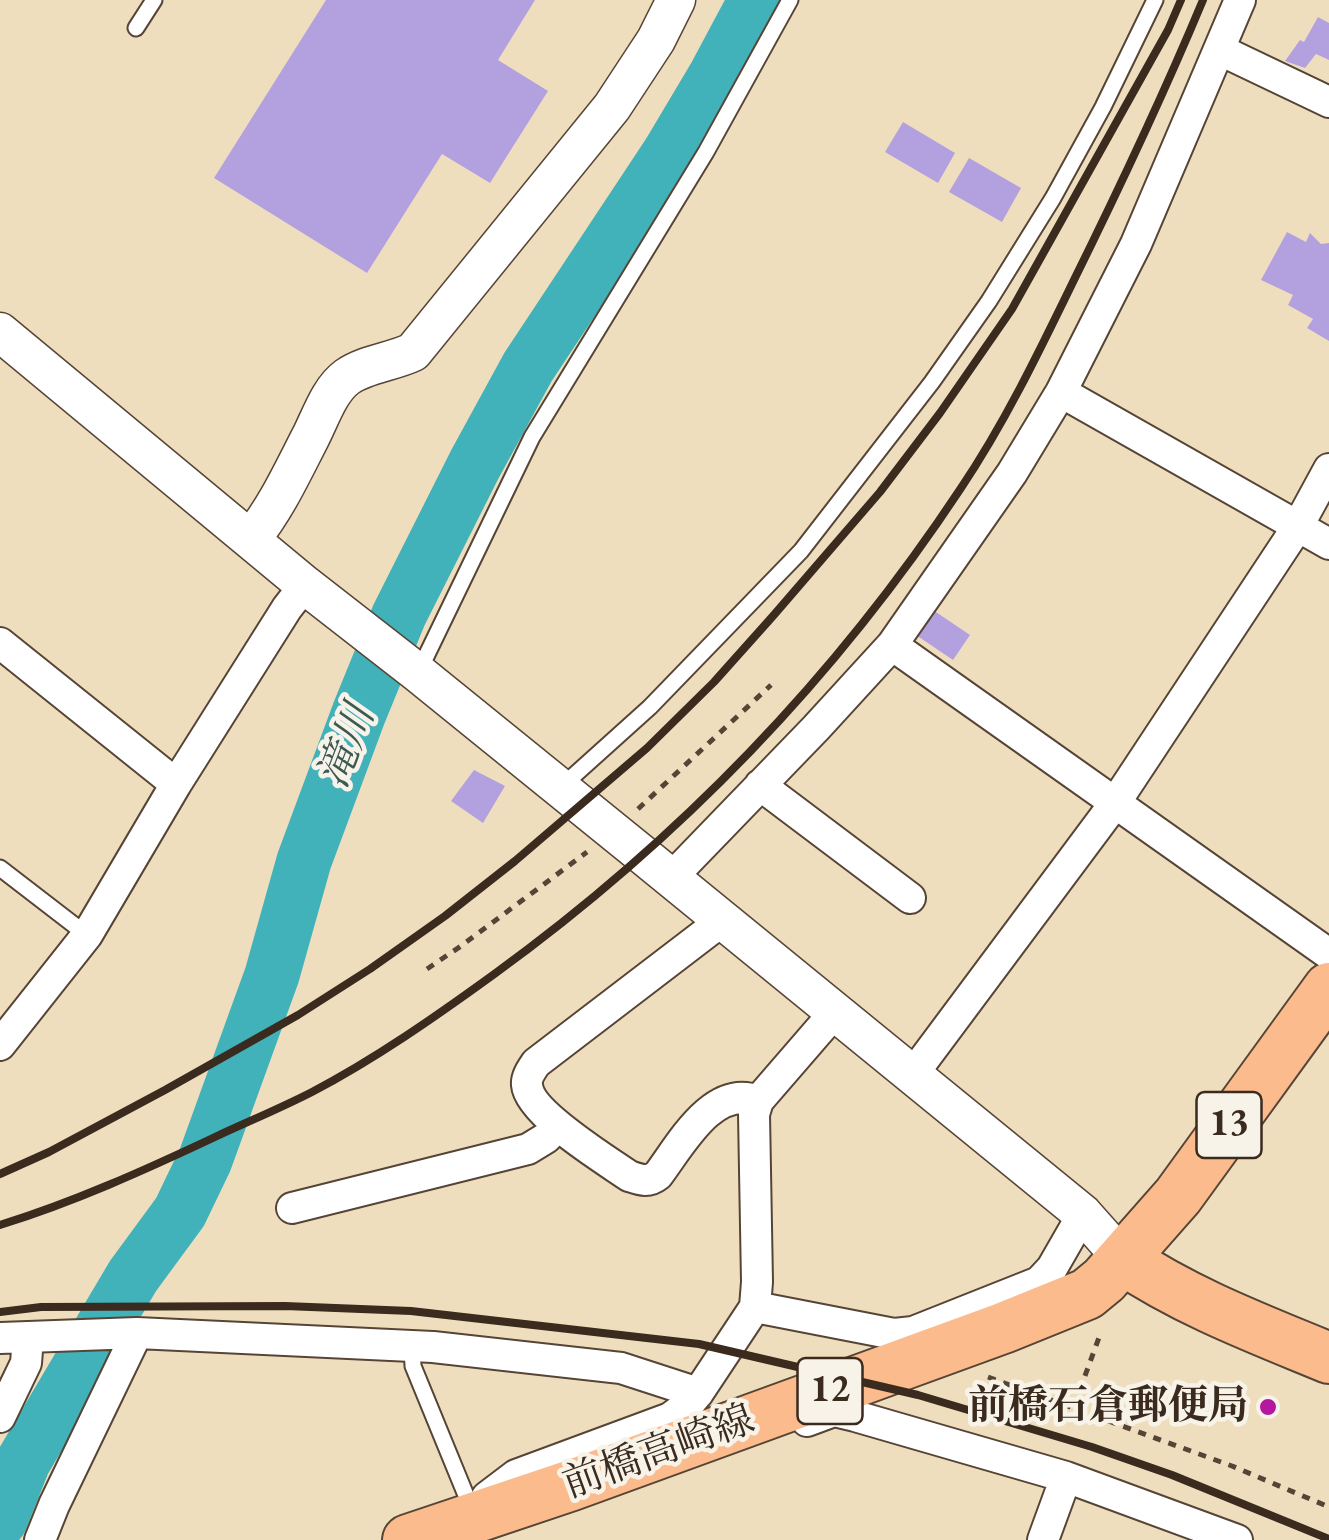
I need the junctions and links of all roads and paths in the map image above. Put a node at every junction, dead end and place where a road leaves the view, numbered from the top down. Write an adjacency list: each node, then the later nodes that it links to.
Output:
1 (154, 0): 6 (lane)
2 (676, 0): 13 (street)
3 (790, 0): 18 (lane)
4 (1156, 0): 21 (lane)
5 (1240, 0): 7 (street)
6 (136, 28)
7 (1220, 50): 8 (street); 10 (street)
8 (1329, 102)
9 (0, 332): 13 (street)
10 (1061, 392): 12 (street); 17 (street)
11 (1329, 469): 12 (street)
12 (1298, 526): 14 (street); 22 (street)
13 (251, 539): 15 (street)
14 (1329, 544)
15 (305, 585): 18 (street); 19 (street)
16 (0, 644): 19 (street)
17 (892, 645): 20 (street); 22 (street)
18 (418, 673): 21 (street)
19 (176, 784): 27 (street)
20 (760, 784): 24 (street); 25 (street)
21 (560, 788): 24 (street)
22 (1115, 802): 28 (street); 32 (street)
23 (0, 868): 27 (lane)
24 (671, 878): 26 (street)
25 (910, 898)
26 (722, 920): 30 (street); 34 (street)
27 (87, 935): 31 (street)
28 (1329, 954)
29 (1329, 988): 37 (main road, 13)
30 (835, 1012): 32 (street); 33 (street)
31 (0, 1045)
32 (913, 1074): 36 (street)
33 (758, 1101): 34 (street); 38 (street)
34 (558, 1126): 35 (street)
35 (292, 1208)
36 (1082, 1214): 37 (street); 38 (street)
37 (1123, 1259): 43 (main road); 50 (main road, 前橋高崎線 / 12)
38 (755, 1307): 45 (street)
39 (1106, 1320): 46 (path)
40 (132, 1333): 41 (street); 42 (street); 51 (street)
41 (14, 1338): 47 (street)
42 (412, 1346): 45 (street); 50 (lane)
43 (1329, 1358)
44 (976, 1372): 46 (path)
45 (698, 1392): 50 (street)
46 (1074, 1407): 49 (path)
47 (0, 1417)
48 (1066, 1476): 50 (street); 53 (street); 54 (street)
49 (1329, 1507)
50 (475, 1518): 52 (main road, 前橋高崎線 / 12)
51 (40, 1540)
52 (408, 1540)
53 (1044, 1540)
54 (1236, 1540)

